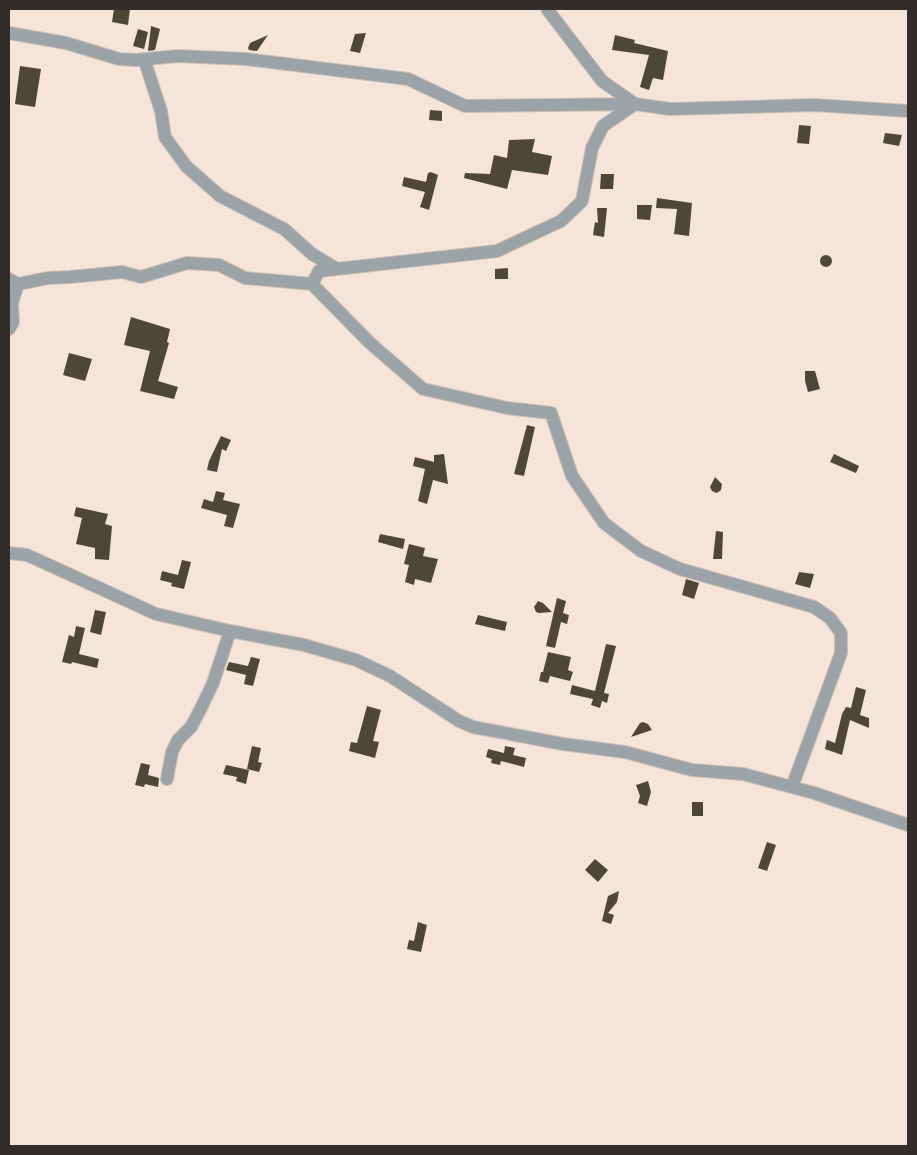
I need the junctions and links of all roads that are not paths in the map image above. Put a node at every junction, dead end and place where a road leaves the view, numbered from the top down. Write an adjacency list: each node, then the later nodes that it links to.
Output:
1 (547, 9): 4 (street)
2 (9, 33): 3 (street)
3 (144, 59): 4 (street); 6 (street)
4 (635, 104): 5 (street); 6 (street)
5 (908, 111)
6 (336, 269): 8 (street)
7 (13, 281): 8 (street); 9 (street)
8 (312, 284): 13 (street)
9 (9, 328)
10 (9, 553): 11 (street)
11 (230, 631): 12 (street); 13 (street)
12 (167, 779)
13 (792, 786): 14 (street)
14 (908, 825)

